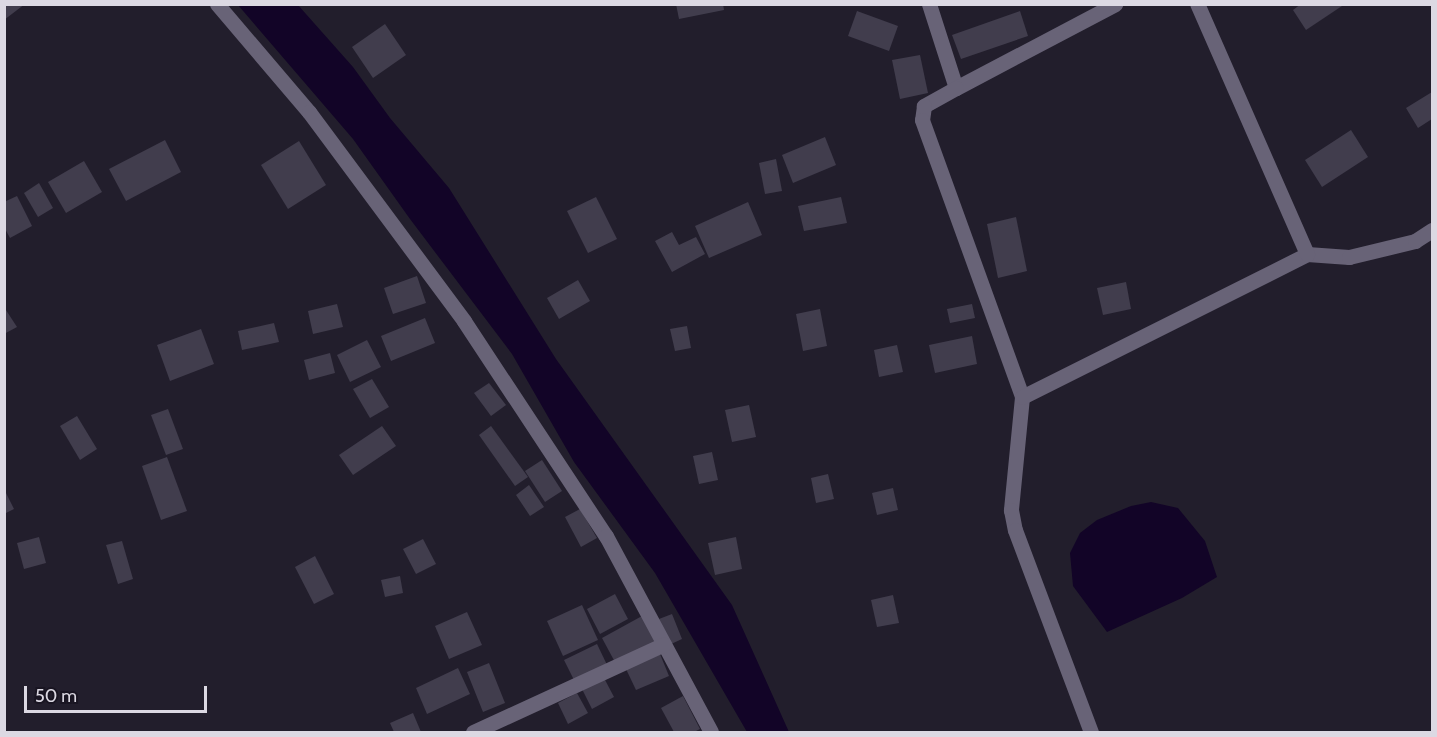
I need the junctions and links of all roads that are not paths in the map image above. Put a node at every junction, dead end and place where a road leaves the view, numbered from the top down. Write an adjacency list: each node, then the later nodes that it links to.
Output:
1 (217, 4): 9 (street)
2 (929, 4): 5 (street)
3 (1115, 4): 5 (street)
4 (1197, 4): 7 (street)
5 (956, 88): 8 (street)
6 (1432, 230): 7 (street)
7 (1307, 254): 8 (street)
8 (1022, 397): 12 (street)
9 (664, 644): 10 (street); 11 (street)
10 (473, 732)
11 (711, 732)
12 (1091, 732)

